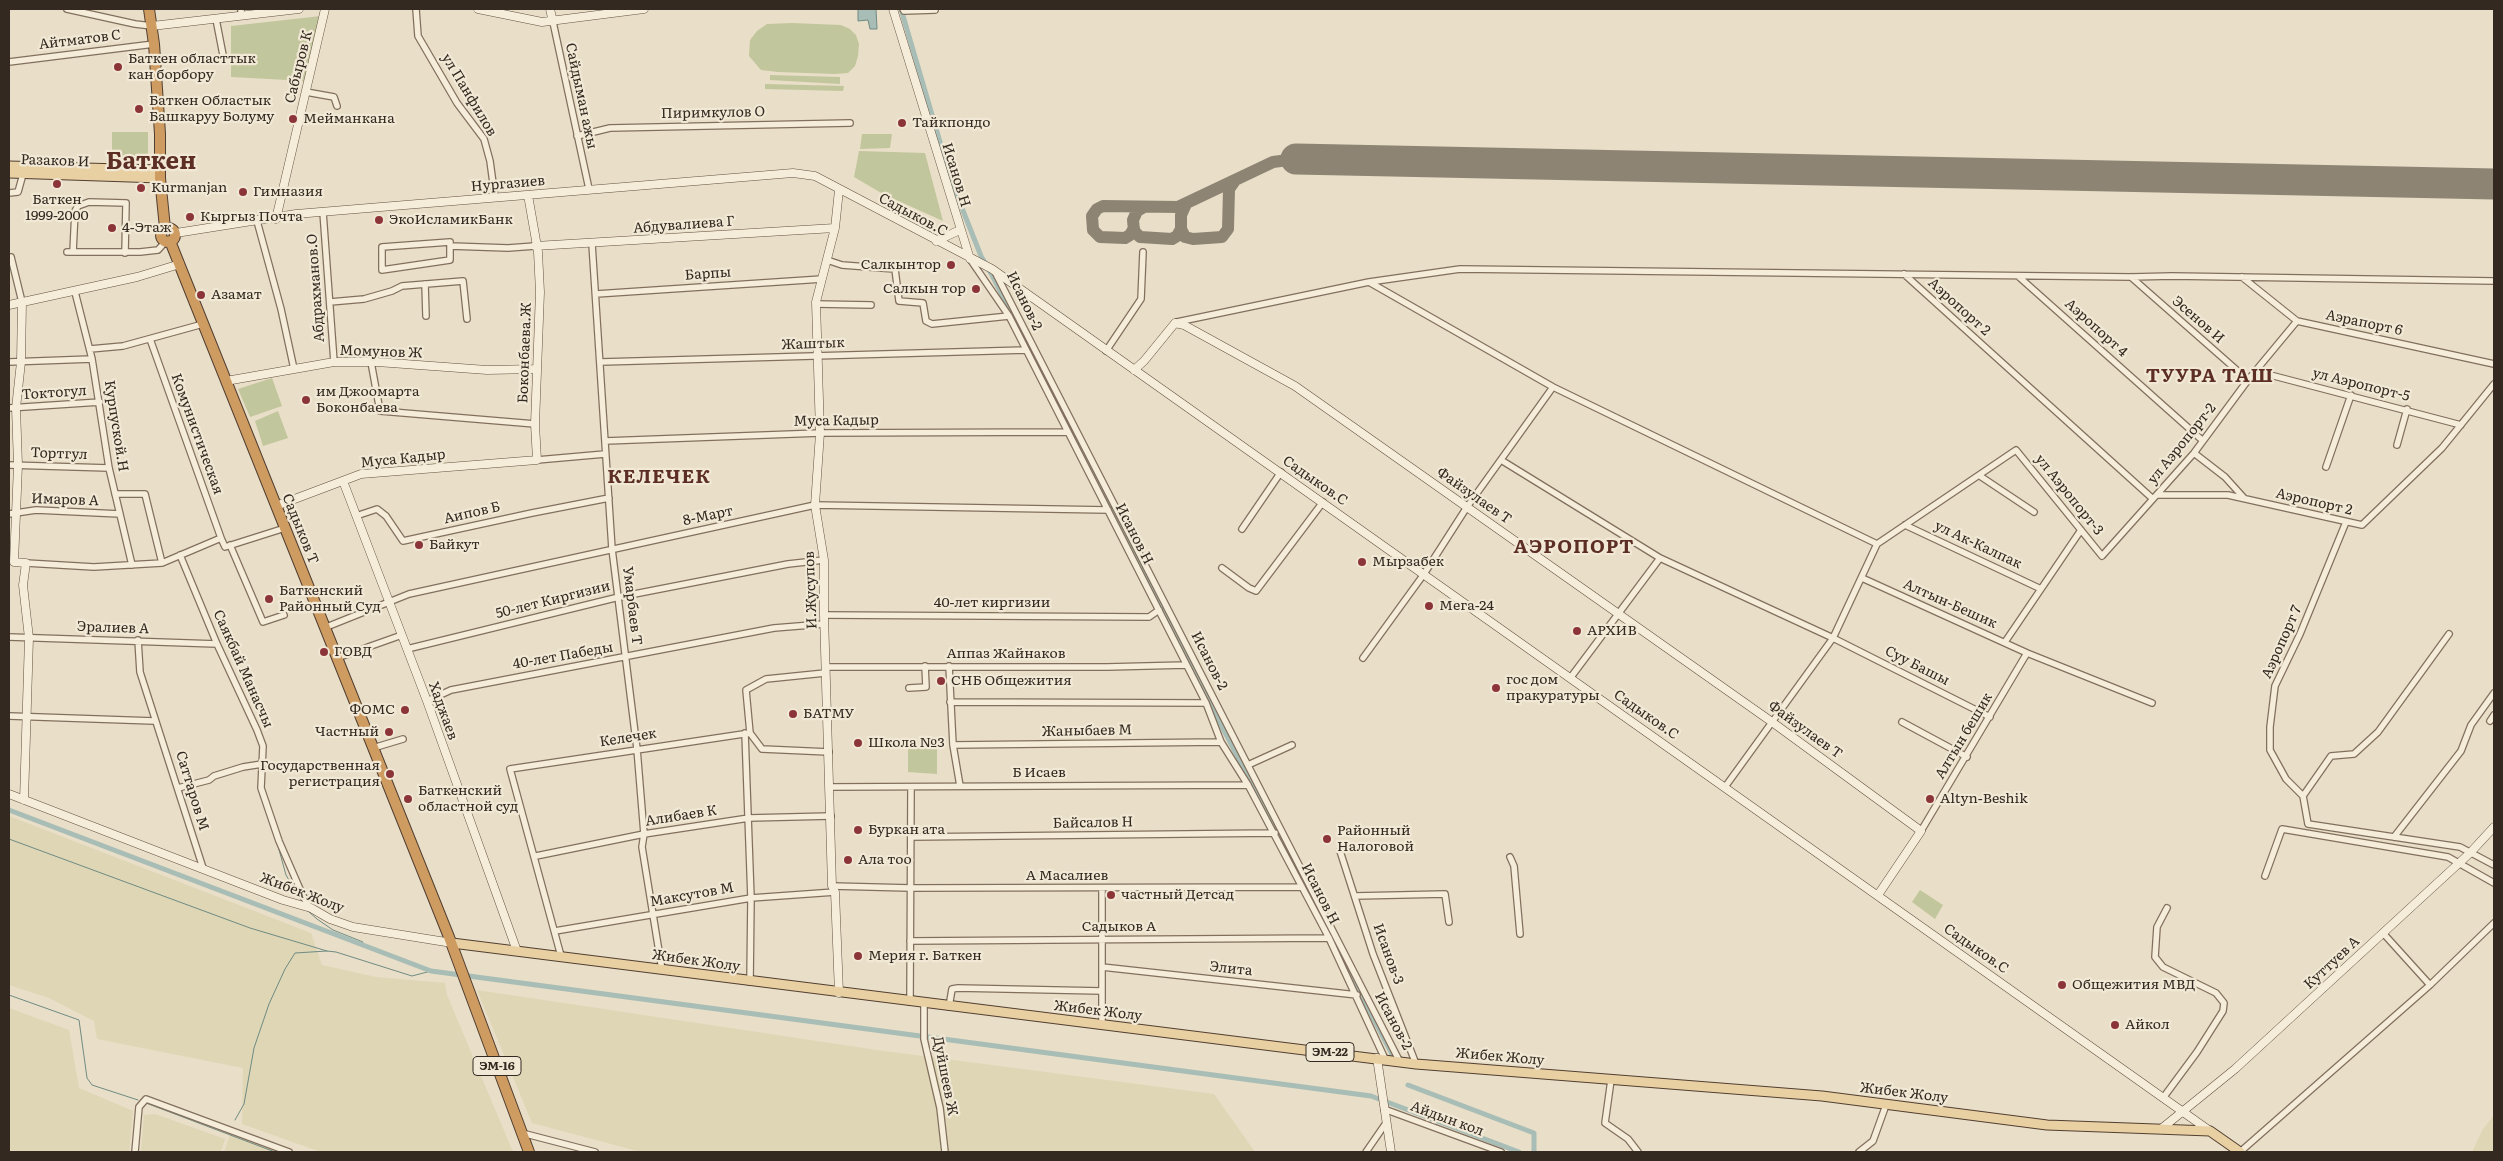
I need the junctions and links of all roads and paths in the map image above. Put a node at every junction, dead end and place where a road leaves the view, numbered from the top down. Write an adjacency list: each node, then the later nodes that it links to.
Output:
1 (67, 9): 15 (street)
2 (148, 9): 15 (highway)
3 (299, 9): 12 (street)
4 (325, 9): 19 (street, Сабыров К)
5 (416, 9): 31 (street, ул Панфилов)
6 (478, 9): 14 (street)
7 (550, 9): 14 (street, Сайдыман ажы)
8 (644, 9): 14 (street)
9 (894, 9): 36 (street, Исанов Н)
10 (903, 9): 11 (street)
11 (935, 10)
12 (241, 12): 13 (street)
13 (216, 19): 15 (street); 17 (street)
14 (553, 22): 22 (street, Сайдыман ажы)
15 (152, 26): 16 (highway)
16 (154, 44): 18 (street, Айтматов С); 26 (highway)
17 (223, 55)
18 (9, 62)
19 (306, 92): 20 (street); 33 (street, Сабыров К)
20 (337, 106)
21 (850, 123): 22 (street, Пиримкулов О)
22 (577, 136): 27 (street, Сайдыман ажы)
23 (9, 166): 26 (main road, Разаков И)
24 (9, 173): 25 (main road, Разаков И)
25 (22, 174): 26 (main road, Разаков И); 29 (street)
26 (160, 174): 37 (highway)
27 (589, 190): 28 (street, Нургазиев); 30 (street, Нургазиев)
28 (840, 190): 35 (street, И.Жусупов); 38 (street, Садыков.С)
29 (9, 193)
30 (528, 195): 31 (street, Нургазиев); 41 (street, Боконбаева.Ж)
31 (495, 198): 32 (street, Нургазиев)
32 (323, 212): 33 (street, Нургазиев); 60 (street, Абдрахманов.О)
33 (276, 218): 34 (street, Нургазиев)
34 (257, 221): 37 (street, Нургазиев); 82 (street)
35 (835, 228): 39 (street, Абдувалиева Г); 45 (street, И.Жусупов)
36 (960, 230): 38 (street); 46 (street, Исанов Н)
37 (171, 239): 43 (street); 47 (highway, Садыков Т / ЭМ-16)
38 (936, 241): 46 (street, Садыков.С)
39 (592, 244): 41 (street, Абдувалиева Г); 58 (street, Умарбаев Т)
40 (450, 246): 40 (street); 41 (street)
41 (535, 246): 83 (street, Боконбаева.Ж)
42 (1143, 252): 73 (street)
43 (125, 253): 43 (street)
44 (11, 257): 59 (street)
45 (827, 260): 53 (street, И.Жусупов); 65 (street)
46 (973, 260): 48 (street, Садыков.С); 65 (street, Исанов Н)
47 (180, 264): 57 (street); 69 (highway, Садыков Т / ЭМ-16)
48 (994, 270): 73 (street, Садыков.С); 196 (street, Исанов-2)
49 (1904, 274): 50 (street); 55 (street); 113 (street, Аэропорт 2)
50 (2018, 276): 51 (street); 98 (street, Аэропорт 4)
51 (2131, 277): 52 (street); 87 (street, Эсенов И)
52 (2242, 277): 54 (street); 67 (street, Аэрапорт 6)
53 (822, 278): 58 (street, Барпы); 61 (street, И.Жусупов)
54 (2494, 281)
55 (1369, 282): 68 (street); 89 (street)
56 (425, 284): 60 (street); 64 (street); 66 (street)
57 (75, 292): 59 (street); 71 (street, Курпуской.Н)
58 (596, 294): 80 (street, Умарбаев Т)
59 (22, 302): 62 (street); 77 (street)
60 (330, 302): 78 (street, Абдрахманов.О)
61 (816, 304): 63 (street); 74 (street, И.Жусупов)
62 (9, 305)
63 (871, 305)
64 (426, 316)
65 (1009, 316): 72 (street, Исанов Н)
66 (467, 318)
67 (2297, 321): 81 (street, Аэрапорт 6); 85 (street, ул Аэропорт-2)
68 (1175, 323): 84 (street); 119 (street, Файзулаев Т)
69 (203, 324): 70 (street); 86 (highway, Садыков Т / ЭМ-16)
70 (150, 339): 71 (street); 130 (street, Комунистическая)
71 (90, 349): 75 (street, Курпуской.Н)
72 (1026, 350): 74 (street, Жаштык); 96 (street, Исанов Н)
73 (1106, 351): 84 (street, Садыков.С)
74 (818, 357): 80 (street, Жаштык); 97 (street, И.Жусупов)
75 (92, 359): 77 (street); 91 (street, Курпуской.Н)
76 (9, 362): 77 (street)
77 (21, 362): 92 (street)
78 (334, 362): 79 (street, Момунов Ж); 82 (street, Момунов Ж)
79 (371, 362): 83 (street, Момунов Ж); 94 (street)
80 (602, 362): 99 (street, Умарбаев Т)
81 (2494, 364)
82 (294, 369): 86 (street, Момунов Ж)
83 (538, 369): 94 (street, Боконбаева.Ж)
84 (1134, 370): 109 (street, Садыков.С)
85 (2255, 371): 87 (street, ул Аэропорт-2); 90 (street, ул Аэропорт-5)
86 (226, 380): 118 (highway, Садыков Т / ЭМ-16)
87 (2248, 380): 98 (street, ул Аэропорт-2)
88 (2494, 384): 95 (street, Аэропорт 2)
89 (1554, 387): 104 (street); 131 (street)
90 (2351, 395): 93 (street, ул Аэропорт-5); 107 (street)
91 (100, 402): 92 (street, Токтогул); 108 (street, Курпуской.Н)
92 (12, 408): 106 (street)
93 (2407, 410): 95 (street, ул Аэропорт-5); 100 (street)
94 (536, 424): 103 (street, Боконбаева.Ж)
95 (2461, 425): 125 (street, Аэропорт 2)
96 (1068, 432): 97 (street, Муса Кадыр); 120 (street, Исанов Н)
97 (820, 433): 99 (street, Муса Кадыр); 117 (street, И.Жусупов)
98 (2202, 440): 101 (street, ул Аэропорт-2)
99 (605, 441): 102 (street, Умарбаев Т)
100 (2397, 445)
101 (2194, 453): 113 (street, ул Аэропорт-2); 115 (street)
102 (605, 454): 103 (street); 114 (street, Умарбаев Т)
103 (537, 460): 111 (street, Муса Кадыр)
104 (1501, 460): 119 (street); 136 (street, Суу Башы)
105 (9, 465): 106 (street, Тортгул)
106 (18, 465): 108 (street, Тортгул); 122 (street)
107 (2326, 466)
108 (109, 468): 112 (street, Курпуской.Н)
109 (1281, 472): 116 (street, Садыков.С); 128 (street)
110 (1980, 476): 121 (street); 126 (street); 129 (street, ул Аэропорт-3)
111 (343, 481): 118 (street, Муса Кадыр); 124 (street, Хаджаев)
112 (116, 494): 123 (street, Курпуской.Н); 140 (street)
113 (2155, 497): 115 (street, Аэропорт 2); 135 (street, ул Аэропорт-2)
114 (609, 498): 124 (street, Аипов Б); 133 (street, Умарбаев Т)
115 (2245, 499): 125 (street, Аэропорт 2)
116 (1323, 502): 142 (street); 143 (street, Садыков.С)
117 (815, 505): 120 (street, 8-Март); 133 (street, 8-Март); 137 (street, И.Жусупов)
118 (276, 506): 127 (highway, Садыков Т / ЭМ-16)
119 (1468, 507): 143 (street); 149 (street, Файзулаев Т)
120 (1108, 510): 148 (street, Исанов Н)
121 (2034, 512)
122 (12, 513): 123 (street, Имаров А); 138 (street)
123 (120, 514): 141 (street, Курпуской.Н)
124 (356, 516): 147 (street, Хаджаев)
125 (2346, 522): 204 (street, Аэропорт 7)
126 (1905, 525): 131 (street); 145 (street, ул Ак-Калпак)
127 (285, 528): 132 (street); 153 (highway, Садыков Т / ЭМ-16)
128 (1242, 528)
129 (2081, 530): 135 (street, ул Аэропорт-3); 145 (street)
130 (221, 538): 132 (street); 134 (street)
131 (1877, 544): 144 (street)
132 (230, 546): 150 (street)
133 (612, 549): 146 (street, Умарбаев Т); 147 (street, 8-Март)
134 (180, 555): 140 (street); 161 (street, Саякбай Манасчы)
135 (2102, 556)
136 (1660, 558): 149 (street); 158 (street, Суу Башы)
137 (824, 560): 146 (street, 50-лет Киргизии); 151 (street, И.Жусупов)
138 (11, 562): 139 (street)
139 (26, 563): 141 (street); 157 (street)
140 (162, 564): 141 (street)
141 (132, 565)
142 (1222, 568)
143 (1424, 574): 166 (street); 171 (street, Садыков.С)
144 (1862, 578): 158 (street); 160 (street, Алтын-Бешик)
145 (2041, 589): 160 (street)
146 (619, 597): 162 (street, 50-лет Киргизии); 165 (street, Умарбаев Т)
147 (389, 602): 153 (street, 8-Март); 155 (street, Хаджаев)
148 (1159, 610): 151 (street, 40-лет киргизии); 167 (street, Исанов Н)
149 (1619, 614): 171 (street); 184 (street, Файзулаев Т)
150 (284, 615)
151 (824, 615): 152 (street, И.Жусупов)
152 (824, 624): 165 (street, 40-лет Пабеды); 170 (street, И.Жусупов)
153 (324, 628): 164 (highway, Садыков Т / ЭМ-16)
154 (2449, 634): 204 (street)
155 (402, 635): 162 (street, Хаджаев); 164 (street)
156 (9, 637): 157 (street, Эралиев А)
157 (29, 638): 159 (street, Эралиев А); 180 (street)
158 (1833, 638): 181 (street, Суу Башы); 184 (street)
159 (138, 640): 161 (street, Эралиев А); 182 (street, Саттаров М)
160 (2005, 642): 163 (street, Алтын-Бешик)
161 (217, 644): 195 (street, Саякбай Манасчы)
162 (407, 649): 174 (street, Хаджаев)
163 (2027, 653): 177 (street, Алтын-Бешик); 181 (street, Алтын бешик)
164 (337, 658): 191 (highway, Садыков Т / ЭМ-16)
165 (626, 658): 174 (street, 40-лет Пабеды); 192 (street, Умарбаев Т)
166 (1363, 658)
167 (1186, 665): 169 (street, Аппаз Жайнаков); 176 (street, Исанов Н)
168 (926, 666): 169 (street, Аппаз Жайнаков); 170 (street, Аппаз Жайнаков); 172 (street)
169 (949, 666): 175 (street)
170 (825, 670): 186 (street, Аппаз Жайнаков); 193 (street, И.Жусупов)
171 (1571, 678): 202 (street, Садыков.С)
172 (909, 688)
173 (2494, 694): 213 (street)
174 (427, 700): 242 (street, Хаджаев)
175 (950, 702): 176 (street); 189 (street)
176 (1206, 703): 188 (street, Исанов Н)
177 (2152, 703)
178 (2494, 715): 183 (street)
179 (9, 716): 180 (street)
180 (27, 717): 182 (street); 205 (street)
181 (1990, 717): 194 (street, Алтын бешик)
182 (154, 721): 201 (street, Саттаров М)
183 (2490, 721)
184 (1772, 722): 202 (street); 209 (street, Файзулаев Т)
185 (1902, 722): 194 (street)
186 (748, 733): 192 (street, Келечек); 193 (street); 207 (street)
187 (403, 739): 191 (street)
188 (1222, 742): 189 (street, Жаныбаев М); 197 (street, Исанов Н)
189 (954, 745): 198 (street)
190 (1292, 745): 196 (street)
191 (373, 748): 240 (highway, Садыков Т / ЭМ-16)
192 (637, 749): 211 (street, Умарбаев Т); 216 (street, Келечек)
193 (829, 752): 199 (street, И.Жусупов)
194 (1967, 757): 209 (street, Алтын бешик)
195 (262, 764): 201 (street); 230 (street, Саякбай Манасчы)
196 (1248, 765): 256 (street, Исанов-2)
197 (1248, 785): 198 (street, Б Исаев); 210 (street, Исанов Н)
198 (960, 786): 200 (street, Б Исаев)
199 (830, 787): 200 (street, Б Исаев); 206 (street, И.Жусупов)
200 (911, 787): 212 (street)
201 (178, 788): 220 (street, Саттаров М)
202 (1725, 788): 227 (street, Садыков.С)
203 (9, 794): 205 (street, Жибек Жолу)
204 (2303, 796): 213 (street)
205 (24, 800): 220 (street, Жибек Жолу)
206 (831, 816): 207 (street, Алибаев К); 226 (street, И.Жусупов)
207 (749, 818): 211 (street, Алибаев К); 229 (street)
208 (2494, 826): 215 (street, Куттуев А)
209 (1922, 831): 227 (street)
210 (1275, 833): 212 (street, Байсалов Н); 223 (street, Исанов Н)
211 (644, 834): 216 (street, Алибаев К); 232 (street, Умарбаев Т)
212 (911, 837): 224 (street)
213 (2394, 837): 215 (street)
214 (1340, 851): 228 (street, Исанов-3)
215 (2470, 853): 218 (street, Куттуев А); 219 (street)
216 (536, 856): 235 (street)
217 (1510, 857): 237 (street)
218 (2460, 862): 221 (street); 222 (street); 236 (street, Куттуев А)
219 (2494, 865)
220 (203, 868): 230 (street, Жибек Жолу)
221 (2265, 876)
222 (2494, 883)
223 (1302, 887): 225 (street, А Масалиев); 238 (street, Исанов Н)
224 (910, 888): 225 (street, А Масалиев); 226 (street, А Масалиев); 241 (street)
225 (1102, 888): 239 (street)
226 (833, 889): 229 (street, Максутов М); 249 (street, И.Жусупов)
227 (1878, 895): 259 (street, Садыков.С)
228 (1355, 896): 233 (street); 257 (street, Исанов-3)
229 (751, 898): 232 (street, Максутов М); 246 (street)
230 (310, 908): 240 (street, Жибек Жолу)
231 (2167, 908): 259 (street)
232 (654, 914): 235 (street, Максутов М); 245 (street, Умарбаев Т)
233 (1448, 922)
234 (2494, 923): 247 (street)
235 (555, 931): 243 (street)
236 (2383, 933): 247 (street); 262 (street, Куттуев А)
237 (1520, 934)
238 (1329, 938): 239 (street, Садыков А); 250 (street, Исанов Н)
239 (1102, 939): 241 (street, Садыков А); 244 (street)
240 (451, 940): 242 (main road, Жибек Жолу / ЭМ-22); 266 (highway, ЭМ-16)
241 (910, 941): 251 (street)
242 (517, 951): 243 (main road, Жибек Жолу / ЭМ-22)
243 (562, 956): 245 (main road, Жибек Жолу / ЭМ-22)
244 (1102, 967): 248 (street); 250 (street, Элита)
245 (662, 970): 246 (main road, Жибек Жолу / ЭМ-22)
246 (750, 982): 249 (main road, Жибек Жолу / ЭМ-22)
247 (2430, 985): 277 (street)
248 (1102, 991): 253 (street); 254 (street)
249 (839, 993): 251 (main road, Жибек Жолу / ЭМ-22)
250 (1356, 995): 255 (street, Исанов Н)
251 (910, 1002): 252 (main road, Жибек Жолу / ЭМ-22)
252 (924, 1004): 253 (main road, Жибек Жолу / ЭМ-22); 271 (street, Дуйшеев Ж)
253 (949, 1007): 254 (main road, Жибек Жолу / ЭМ-22)
254 (1102, 1025): 255 (main road, Жибек Жолу / ЭМ-22)
255 (1381, 1059): 256 (main road, Жибек Жолу / ЭМ-22); 261 (street)
256 (1400, 1062): 257 (main road, Жибек Жолу / ЭМ-22)
257 (1416, 1064): 258 (main road, Жибек Жолу / ЭМ-22)
258 (1611, 1080): 260 (main road, Жибек Жолу / ЭМ-22); 275 (street)
259 (2163, 1098): 262 (street, Садыков.С)
260 (1886, 1105): 264 (main road, Жибек Жолу / ЭМ-22); 276 (street)
261 (1384, 1109): 263 (street); 274 (street, Айдын кол)
262 (2183, 1113): 264 (street, Куттуев А); 265 (street, Садыков.С)
263 (1386, 1123): 272 (street); 273 (street)
264 (2161, 1129): 265 (main road, Жибек Жолу / ЭМ-22)
265 (2210, 1131): 277 (main road)
266 (521, 1133): 269 (highway, ЭМ-16); 270 (street)
267 (135, 1152): 268 (street)
268 (289, 1152)
269 (529, 1152)
270 (595, 1152)
271 (945, 1152)
272 (1366, 1152)
273 (1391, 1152)
274 (1501, 1152)
275 (1638, 1152)
276 (1859, 1152)
277 (2240, 1152)

